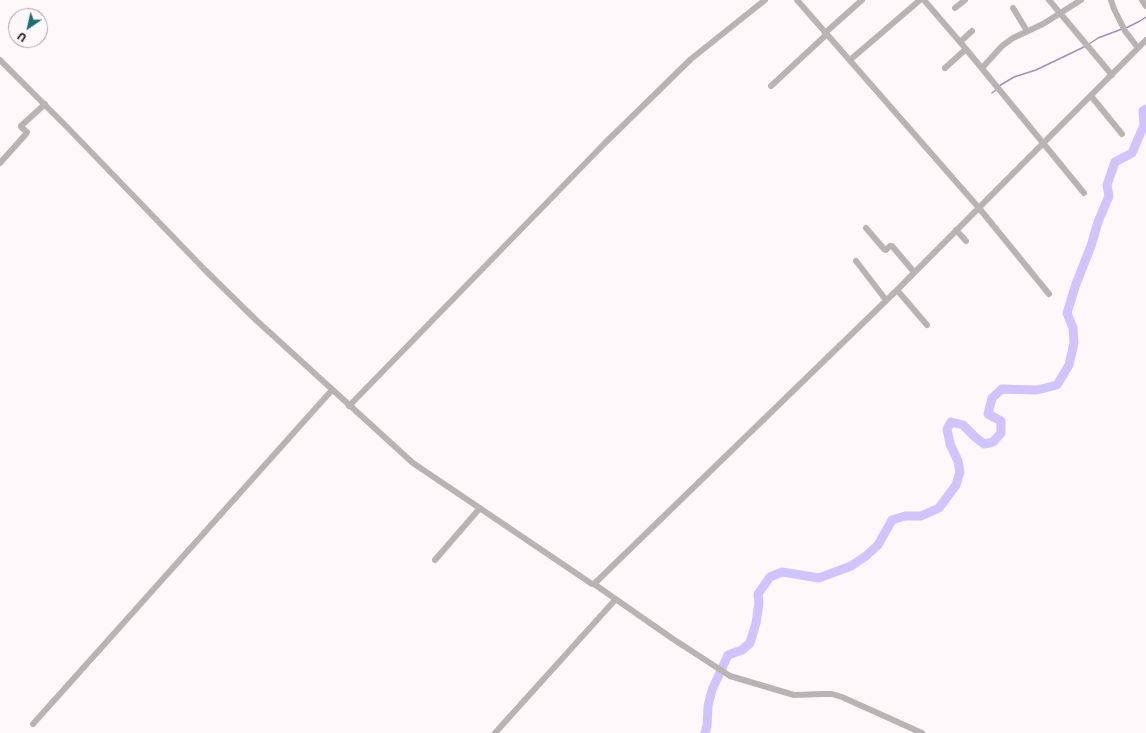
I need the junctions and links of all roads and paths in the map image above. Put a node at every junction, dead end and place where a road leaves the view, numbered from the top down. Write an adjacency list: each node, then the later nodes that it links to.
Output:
1 (765, 0): 45 (street)
2 (797, 0): 17 (street)
3 (862, 0): 17 (street)
4 (920, 0): 23 (street)
5 (924, 0): 19 (street)
6 (965, 0): 12 (street)
7 (1049, 0): 14 (street)
8 (1081, 0): 14 (street)
9 (1111, 0): 20 (street)
10 (1142, 0): 11 (street)
11 (1146, 6)
12 (955, 8)
13 (1013, 8): 16 (street)
14 (1060, 14): 16 (street); 26 (street)
15 (972, 31): 19 (street)
16 (1027, 31): 25 (street)
17 (826, 34): 23 (street); 27 (street)
18 (1146, 40): 20 (street)
19 (960, 42): 21 (street)
20 (1138, 48): 26 (street)
21 (966, 49): 24 (street); 25 (street)
22 (0, 60): 29 (street)
23 (850, 60): 34 (street)
24 (945, 68)
25 (982, 68): 31 (street)
26 (1112, 75): 28 (street)
27 (771, 86)
28 (1091, 96): 30 (street); 31 (street)
29 (44, 104): 32 (street); 44 (street)
30 (1122, 134)
31 (1043, 143): 33 (street); 34 (street)
32 (0, 163)
33 (1084, 192)
34 (978, 208): 36 (street); 41 (street)
35 (866, 228): 39 (street)
36 (956, 230): 37 (street); 39 (street)
37 (966, 241)
38 (856, 262): 42 (street)
39 (914, 272): 40 (street)
40 (897, 290): 42 (street); 43 (street)
41 (1049, 294)
42 (886, 300): 48 (street)
43 (927, 325)
44 (332, 390): 45 (street); 50 (street)
45 (349, 406): 46 (street)
46 (480, 508): 47 (street); 48 (street)
47 (435, 560)
48 (594, 584): 49 (street)
49 (615, 600): 51 (street); 52 (street)
50 (33, 724)
51 (495, 733)
52 (922, 733)

